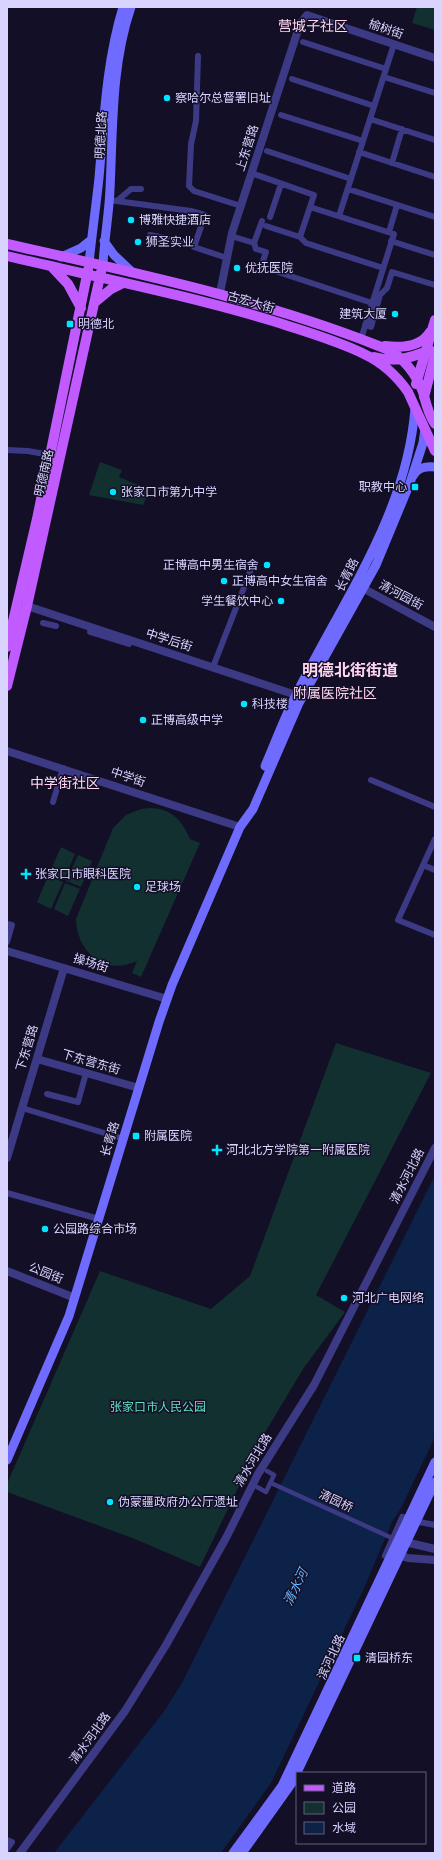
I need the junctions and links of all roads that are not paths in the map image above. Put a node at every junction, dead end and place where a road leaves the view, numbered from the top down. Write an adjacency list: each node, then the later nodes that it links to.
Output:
1 (124, 7): 23 (main road, 明德北路)
2 (131, 7): 24 (main road, 明德北路)
3 (307, 15): 5 (street, 榆树街); 21 (street, 上东营路)
4 (304, 42): 8 (street)
5 (394, 44): 7 (street, 榆树街); 8 (street)
6 (198, 56): 31 (street)
7 (435, 58)
8 (386, 69): 9 (street)
9 (384, 77): 11 (street); 12 (street)
10 (292, 79): 12 (street)
11 (435, 93)
12 (374, 106): 14 (street)
13 (281, 115): 17 (street)
14 (370, 119): 15 (street); 17 (street)
15 (402, 129): 16 (street); 20 (street)
16 (435, 140)
17 (363, 141): 19 (street)
18 (267, 151): 25 (street)
19 (359, 152): 20 (street); 25 (street)
20 (392, 163): 22 (street)
21 (251, 173): 26 (street); 31 (street, 上东营路)
22 (435, 177)
23 (99, 178): 24 (main road); 40 (main road, 明德北路)
24 (110, 179): 29 (main road, 明德北路)
25 (351, 179): 28 (street)
26 (281, 184): 32 (street); 34 (street)
27 (141, 189): 29 (street)
28 (348, 189): 30 (street); 33 (street)
29 (113, 201): 41 (main road, 明德北路); 45 (street)
30 (397, 205): 35 (street); 36 (street)
31 (241, 206): 38 (street, 上东营路)
32 (310, 207): 33 (street); 39 (street)
33 (339, 216): 36 (street)
34 (270, 217)
35 (435, 217)
36 (389, 232): 42 (street)
37 (150, 235): 45 (street)
38 (231, 236): 43 (street); 49 (street, 上东营路)
39 (300, 237): 43 (street); 54 (street)
40 (91, 240): 48 (main road); 50 (main road, 明德北路)
41 (104, 241): 51 (main road, 明德北路); 55 (main road)
42 (391, 241): 46 (street); 54 (street)
43 (254, 243): 53 (street)
44 (7, 244): 48 (main road, 古宏大街)
45 (195, 244): 49 (street)
46 (435, 255)
47 (7, 256): 52 (main road, 古宏大街)
48 (61, 257): 50 (main road, 古宏大街)
49 (227, 258): 61 (street, 上东营路)
50 (89, 262): 51 (main road, 古宏大街); 57 (main road, 明德南路)
51 (102, 265): 55 (main road, 古宏大街); 58 (main road, 明德南路)
52 (52, 267): 57 (main road, 古宏大街); 64 (main road)
53 (261, 267)
54 (383, 268): 63 (street)
55 (131, 271): 61 (main road, 古宏大街)
56 (278, 272): 63 (street)
57 (87, 276): 58 (main road, 古宏大街); 64 (main road, 明德南路)
58 (100, 278): 59 (main road, 古宏大街); 62 (main road, 明德南路)
59 (123, 283): 62 (main road); 73 (main road, 古宏大街)
60 (435, 286): 66 (street)
61 (220, 293): 67 (main road, 古宏大街)
62 (94, 303): 71 (main road, 明德南路)
63 (372, 303): 66 (street)
64 (80, 308): 70 (main road, 明德南路)
65 (434, 324): 68 (main road); 72 (main road, 长青路)
66 (365, 325): 67 (street)
67 (361, 339): 68 (main road, 古宏大街)
68 (377, 345): 74 (main road, 古宏大街)
69 (435, 345): 72 (main road)
70 (73, 346): 71 (main road); 84 (main road, 明德南路)
71 (84, 348): 89 (main road, 明德南路)
72 (430, 353): 74 (main road); 75 (main road, 长青路); 76 (main road, 长青路)
73 (365, 354): 74 (main road); 77 (main road, 古宏大街)
74 (402, 360): 75 (main road, 古宏大街)
75 (417, 380): 76 (main road, 古宏大街); 77 (main road, 长青路)
76 (424, 397): 78 (main road, 古宏大街); 79 (main road, 长青路)
77 (415, 408): 79 (main road, 古宏大街); 81 (main road, 长青路)
78 (435, 424)
79 (425, 429): 80 (main road, 古宏大街)
80 (429, 439): 81 (main road); 83 (main road, 古宏大街); 86 (main road, 长青路)
81 (410, 448): 88 (main road, 长青路)
82 (7, 450): 84 (street)
83 (435, 451)
84 (50, 455): 91 (main road, 明德南路)
85 (435, 467): 86 (main road)
86 (410, 483): 88 (main road, 长青路)
87 (250, 572): 98 (street)
88 (360, 587): 93 (street, 清河园街); 100 (main road, 长青路)
89 (27, 606): 90 (street, 中学后街); 91 (main road, 明德南路)
90 (54, 614): 92 (street); 95 (street, 中学后街)
91 (14, 623): 97 (main road, 明德南路); 99 (main road, 明德南路)
92 (43, 623)
93 (435, 627)
94 (90, 632): 95 (street)
95 (111, 636): 96 (street); 98 (street, 中学后街)
96 (131, 644)
97 (7, 647)
98 (213, 667): 100 (street, 中学后街)
99 (7, 686)
100 (300, 696): 106 (main road, 长青路)
101 (7, 751): 102 (street, 中学街)
102 (63, 768): 104 (street); 106 (street, 中学街)
103 (371, 780): 105 (street)
104 (53, 802)
105 (435, 807)
106 (240, 827): 115 (main road, 长青路)
107 (435, 839): 108 (street)
108 (423, 865): 109 (street); 111 (street)
109 (435, 870)
110 (7, 924): 112 (street)
111 (435, 935)
112 (7, 942)
113 (7, 951): 114 (street, 操场街)
114 (64, 968): 115 (street, 操场街); 116 (street, 下东营路)
115 (167, 998): 118 (main road, 长青路)
116 (37, 1059): 117 (street, 下东营东街); 120 (street, 下东营路)
117 (86, 1073): 118 (street, 下东营东街); 119 (street)
118 (139, 1088): 121 (main road, 长青路)
119 (47, 1094)
120 (22, 1108): 121 (street); 123 (street, 下东营路)
121 (124, 1139): 125 (main road, 长青路)
122 (435, 1148): 144 (street, 清水河北路)
123 (7, 1158)
124 (7, 1193): 125 (street)
125 (99, 1219): 127 (main road, 长青路)
126 (7, 1271): 127 (street, 公园街)
127 (75, 1298): 128 (main road, 长青路)
128 (7, 1460)
129 (435, 1462): 134 (main road, 滨河北路)
130 (267, 1471): 132 (street)
131 (435, 1482): 134 (main road, 滨河北路)
132 (271, 1483): 133 (street); 136 (street, 清园桥)
133 (257, 1487)
134 (409, 1519): 135 (street); 136 (main road, 滨河北路)
135 (435, 1525)
136 (399, 1541): 137 (street); 138 (main road, 滨河北路)
137 (435, 1549)
138 (392, 1556): 139 (street); 140 (main road, 滨河北路); 145 (main road, 滨河北路)
139 (435, 1560)
140 (297, 1772)
141 (296, 1774): 146 (main road, 滨河北路)
142 (7, 1840): 143 (street)
143 (7, 1849)
144 (20, 1853)
145 (233, 1853)
146 (242, 1853)

